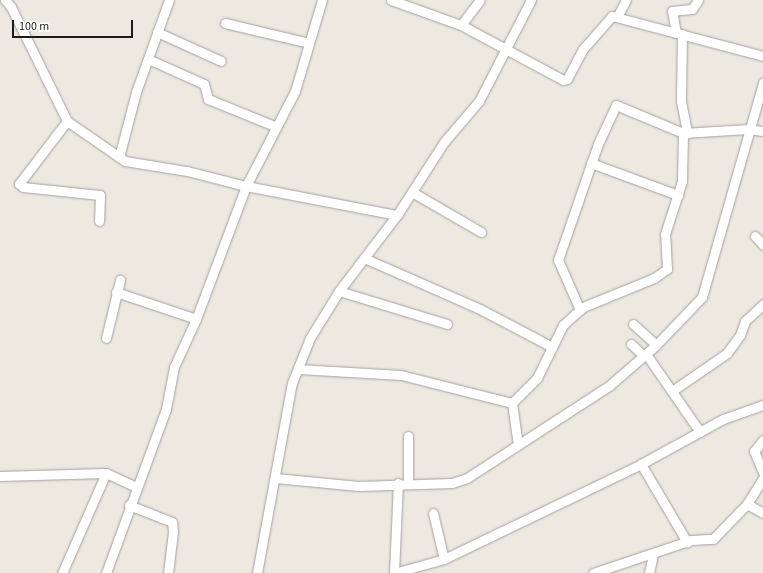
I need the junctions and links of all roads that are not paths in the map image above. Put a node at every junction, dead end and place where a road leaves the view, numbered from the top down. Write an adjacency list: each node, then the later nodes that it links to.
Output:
1 (5, 0): 20 (street)
2 (169, 0): 12 (street)
3 (322, 0): 14 (street)
4 (391, 0): 11 (street)
5 (480, 0): 11 (street)
6 (531, 0): 15 (street)
7 (626, 0): 9 (street)
8 (698, 0): 13 (street)
9 (617, 17): 13 (street); 15 (street)
10 (225, 23): 14 (street)
11 (461, 25): 15 (street)
12 (157, 32): 17 (street); 18 (street)
13 (679, 34): 16 (street); 24 (street)
14 (309, 43): 21 (street)
15 (506, 48): 28 (street)
16 (763, 56)
17 (148, 59): 21 (street); 25 (street)
18 (222, 61)
19 (763, 84): 22 (street)
20 (67, 121): 25 (street); 31 (street)
21 (277, 127): 27 (street)
22 (748, 129): 23 (street); 24 (street); 46 (street)
23 (763, 131)
24 (685, 133): 26 (street); 29 (street)
25 (119, 158): 27 (street)
26 (591, 163): 29 (street); 40 (street)
27 (246, 186): 30 (street); 41 (street)
28 (412, 192): 30 (street); 32 (street)
29 (678, 194): 40 (street)
30 (397, 215): 35 (street)
31 (98, 221)
32 (481, 232)
33 (755, 236): 34 (street)
34 (763, 245)
35 (364, 258): 38 (street); 47 (street)
36 (120, 280): 37 (street)
37 (116, 292): 41 (street); 44 (street)
38 (339, 292): 42 (street); 49 (street)
39 (763, 304): 50 (street)
40 (580, 310): 47 (street)
41 (196, 318): 65 (street)
42 (447, 324)
43 (633, 324): 46 (street)
44 (106, 338)
45 (631, 344): 48 (street)
46 (656, 345): 48 (street)
47 (552, 347): 51 (street)
48 (645, 355): 50 (street); 56 (street)
49 (298, 369): 51 (street); 61 (street)
50 (672, 391): 53 (street)
51 (512, 403): 56 (street)
52 (763, 405): 53 (street)
53 (700, 432): 57 (street)
54 (408, 436): 64 (street)
55 (763, 440): 58 (street)
56 (518, 445): 64 (street)
57 (641, 464): 70 (street); 72 (street)
58 (763, 472)
59 (106, 473): 60 (street); 65 (street); 73 (street)
60 (0, 476)
61 (275, 478): 63 (street); 76 (street)
62 (763, 478): 66 (street)
63 (398, 482): 64 (street); 77 (street)
64 (408, 482)
65 (136, 487): 67 (street)
66 (747, 504): 69 (street); 70 (street)
67 (129, 505): 74 (street); 75 (street)
68 (433, 513): 72 (street)
69 (763, 513)
70 (686, 542): 71 (street)
71 (653, 554): 78 (street); 79 (street)
72 (444, 559): 77 (street)
73 (62, 573)
74 (106, 573)
75 (168, 573)
76 (257, 573)
77 (394, 573)
78 (593, 573)
79 (648, 573)

